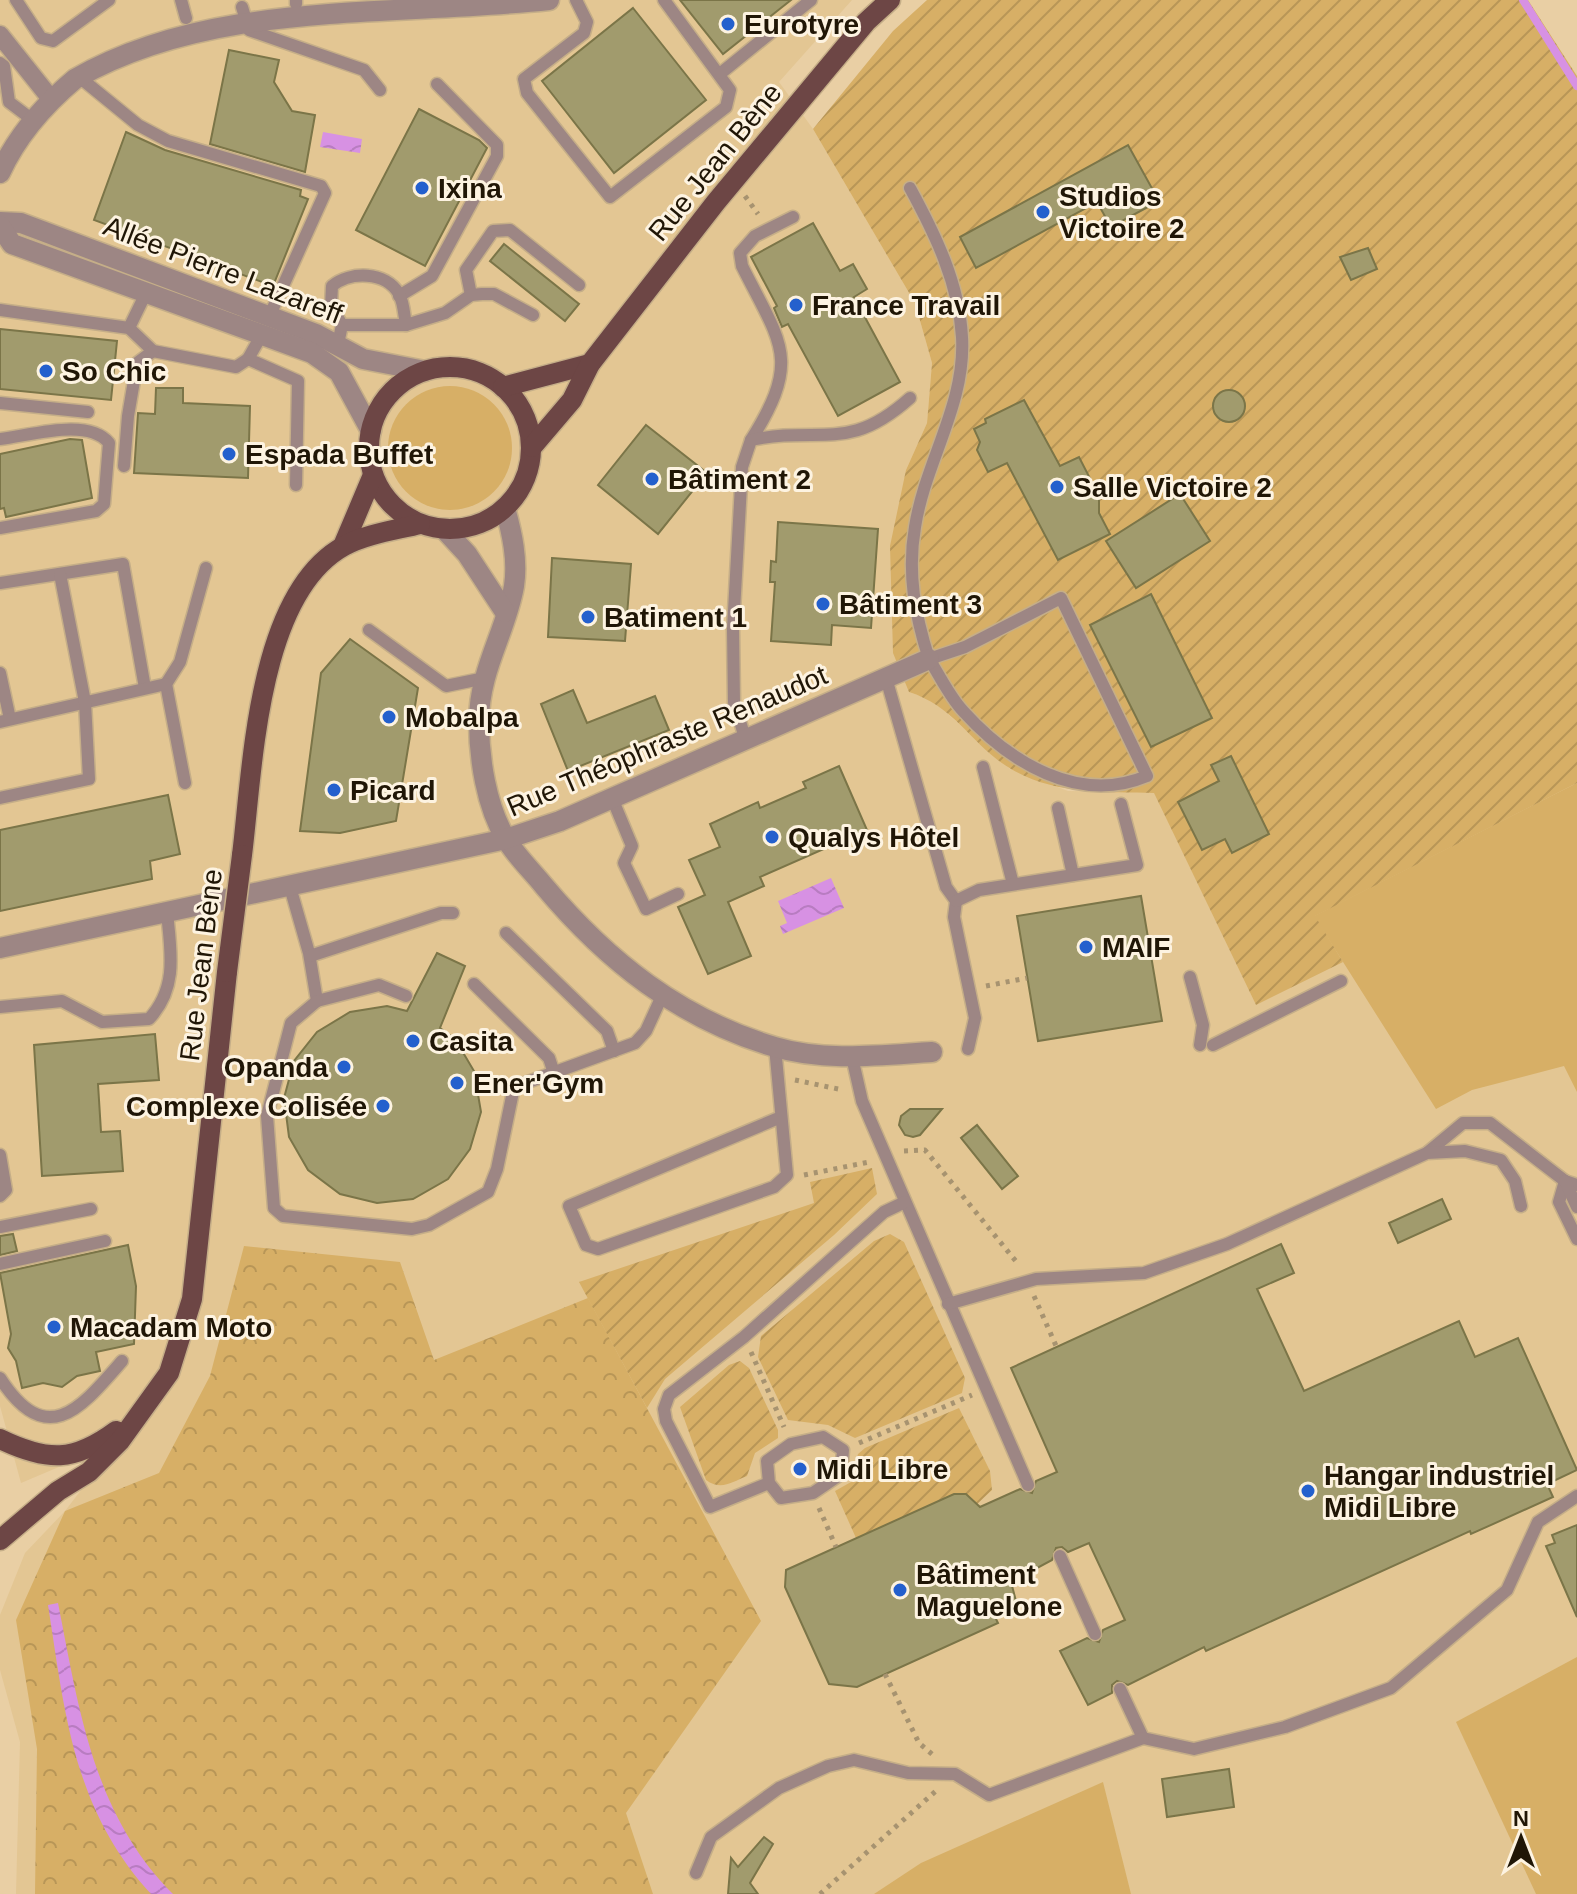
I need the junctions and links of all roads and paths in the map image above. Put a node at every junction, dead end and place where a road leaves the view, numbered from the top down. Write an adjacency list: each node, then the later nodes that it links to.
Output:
1 (16, 0): 2 (lane)
2 (109, 0)
3 (549, 0): 9 (street)
4 (576, 0): 15 (lane)
5 (664, 0): 15 (lane)
6 (811, 0): 15 (lane)
7 (890, 0): 39 (main road, Rue Jean Bène)
8 (376, 1): 9 (street); 10 (street)
9 (508, 1)
10 (296, 2): 11 (street)
11 (242, 7): 12 (street); 18 (lane)
12 (184, 9): 16 (street)
13 (0, 35): 19 (street)
14 (0, 63): 20 (lane)
15 (721, 73)
16 (78, 76): 19 (street); 34 (lane)
17 (437, 84): 30 (lane)
18 (380, 90)
19 (51, 99): 20 (street)
20 (34, 121): 21 (street)
21 (0, 173)
22 (910, 188): 62 (lane)
23 (740, 190): 26 (path)
24 (793, 217): 26 (lane)
25 (0, 224): 28 (street, Allée Pierre Lazareff); 34 (street, Allée Pierre Lazareff)
26 (767, 229): 47 (lane)
27 (579, 285): 29 (lane)
28 (146, 293): 34 (street, Allée Pierre Lazareff); 35 (lane)
29 (471, 295): 32 (lane); 33 (lane)
30 (399, 296): 33 (lane); 36 (lane)
31 (0, 310): 35 (lane)
32 (533, 315)
33 (406, 325): 36 (lane)
34 (265, 326): 36 (street, Allée Pierre Lazareff); 38 (lane); 45 (street, Allée Pierre Lazareff)
35 (129, 328): 37 (lane)
36 (340, 335): 40 (street, Allée Pierre Lazareff)
37 (153, 351): 38 (lane); 49 (lane)
38 (248, 359): 51 (lane)
39 (590, 364): 41 (main road); 48 (main road, Rue Jean Bène)
40 (425, 371): 41 (main road); 45 (main road)
41 (503, 387): 48 (main road)
42 (910, 398): 47 (lane)
43 (0, 403): 44 (lane)
44 (88, 412)
45 (371, 431): 50 (main road)
46 (0, 439): 54 (lane)
47 (751, 440): 70 (lane)
48 (532, 447): 52 (main road)
49 (124, 466)
50 (373, 475): 53 (main road); 56 (main road, Rue Jean Bène)
51 (296, 485)
52 (505, 508): 55 (main road); 60 (street)
53 (420, 524): 55 (main road); 56 (main road, Rue Jean Bène)
54 (0, 528)
55 (444, 529): 60 (street)
56 (343, 546): 130 (main road, Rue Jean Bène, bridge)
57 (206, 568): 66 (lane)
58 (60, 574): 59 (lane); 67 (lane); 68 (lane)
59 (0, 583)
60 (505, 612): 64 (street)
61 (369, 630): 64 (lane)
62 (929, 659): 62 (lane); 65 (street, Rue Théophraste Renaudot)
63 (0, 673): 69 (lane)
64 (485, 678): 77 (street)
65 (886, 678): 70 (street, Rue Théophraste Renaudot); 82 (lane)
66 (166, 684): 67 (lane); 72 (lane)
67 (145, 688): 68 (lane)
68 (85, 702): 69 (lane); 73 (lane)
69 (5, 720)
70 (746, 741): 74 (street, Rue Théophraste Renaudot)
71 (983, 767): 79 (lane)
72 (185, 783)
73 (0, 798)
74 (612, 798): 77 (street, Rue Théophraste Renaudot); 81 (lane)
75 (1121, 804): 78 (lane)
76 (1058, 808): 78 (lane)
77 (506, 839): 80 (street, Rue Théophraste Renaudot); 94 (street)
78 (1073, 875): 79 (lane)
79 (1013, 884): 82 (lane)
80 (290, 887): 83 (street, Rue Théophraste Renaudot); 87 (lane)
81 (678, 894)
82 (956, 901): 92 (lane)
83 (167, 913): 86 (street, Rue Théophraste Renaudot); 96 (lane)
84 (453, 913): 87 (lane)
85 (506, 933): 100 (lane)
86 (0, 948)
87 (310, 956): 95 (lane)
88 (1190, 977): 97 (lane)
89 (1027, 978): 92 (path)
90 (1341, 981): 98 (lane)
91 (474, 984): 104 (lane)
92 (969, 989): 99 (lane)
93 (406, 996): 95 (lane)
94 (662, 996): 100 (lane); 102 (street)
95 (317, 1001): 104 (lane)
96 (0, 1007)
97 (1200, 1045)
98 (1213, 1045)
99 (968, 1049)
100 (614, 1051): 104 (lane)
101 (932, 1052): 103 (street)
102 (775, 1056): 103 (street); 105 (path); 106 (lane)
103 (852, 1057): 105 (lane)
104 (554, 1073)
105 (860, 1089): 111 (lane)
106 (781, 1117): 112 (lane); 112 (lane)
107 (899, 1139): 108 (path)
108 (904, 1151): 111 (path); 123 (path)
109 (1427, 1153): 113 (lane); 116 (lane); 123 (lane)
110 (0, 1155): 114 (lane)
111 (885, 1155): 112 (path); 115 (lane)
112 (787, 1175)
113 (1571, 1183): 117 (lane); 120 (lane)
114 (0, 1196)
115 (905, 1202): 124 (lane); 125 (lane)
116 (1521, 1206)
117 (1577, 1207)
118 (91, 1209): 119 (lane)
119 (0, 1227)
120 (1577, 1239)
121 (105, 1241): 122 (lane)
122 (0, 1264)
123 (1028, 1282): 124 (lane); 126 (path)
124 (948, 1304): 129 (lane)
125 (744, 1337): 132 (path); 134 (lane)
126 (1057, 1348)
127 (122, 1361): 128 (lane)
128 (0, 1378)
129 (984, 1390): 133 (path); 135 (lane)
130 (147, 1405): 131 (main road, Rue Jean Bène); 138 (main road, Rue Jean Bène)
131 (0, 1439)
132 (791, 1444): 133 (lane); 134 (lane)
133 (843, 1450): 136 (lane)
134 (769, 1483): 136 (lane)
135 (1028, 1485)
136 (813, 1493): 139 (path)
137 (1577, 1496): 144 (lane)
138 (0, 1540)
139 (836, 1547)
140 (1060, 1556): 141 (lane)
141 (1095, 1634)
142 (885, 1674): 145 (path)
143 (1120, 1689): 144 (lane)
144 (1143, 1738): 145 (lane)
145 (955, 1774): 146 (lane); 147 (path)
146 (696, 1873)
147 (820, 1894)

